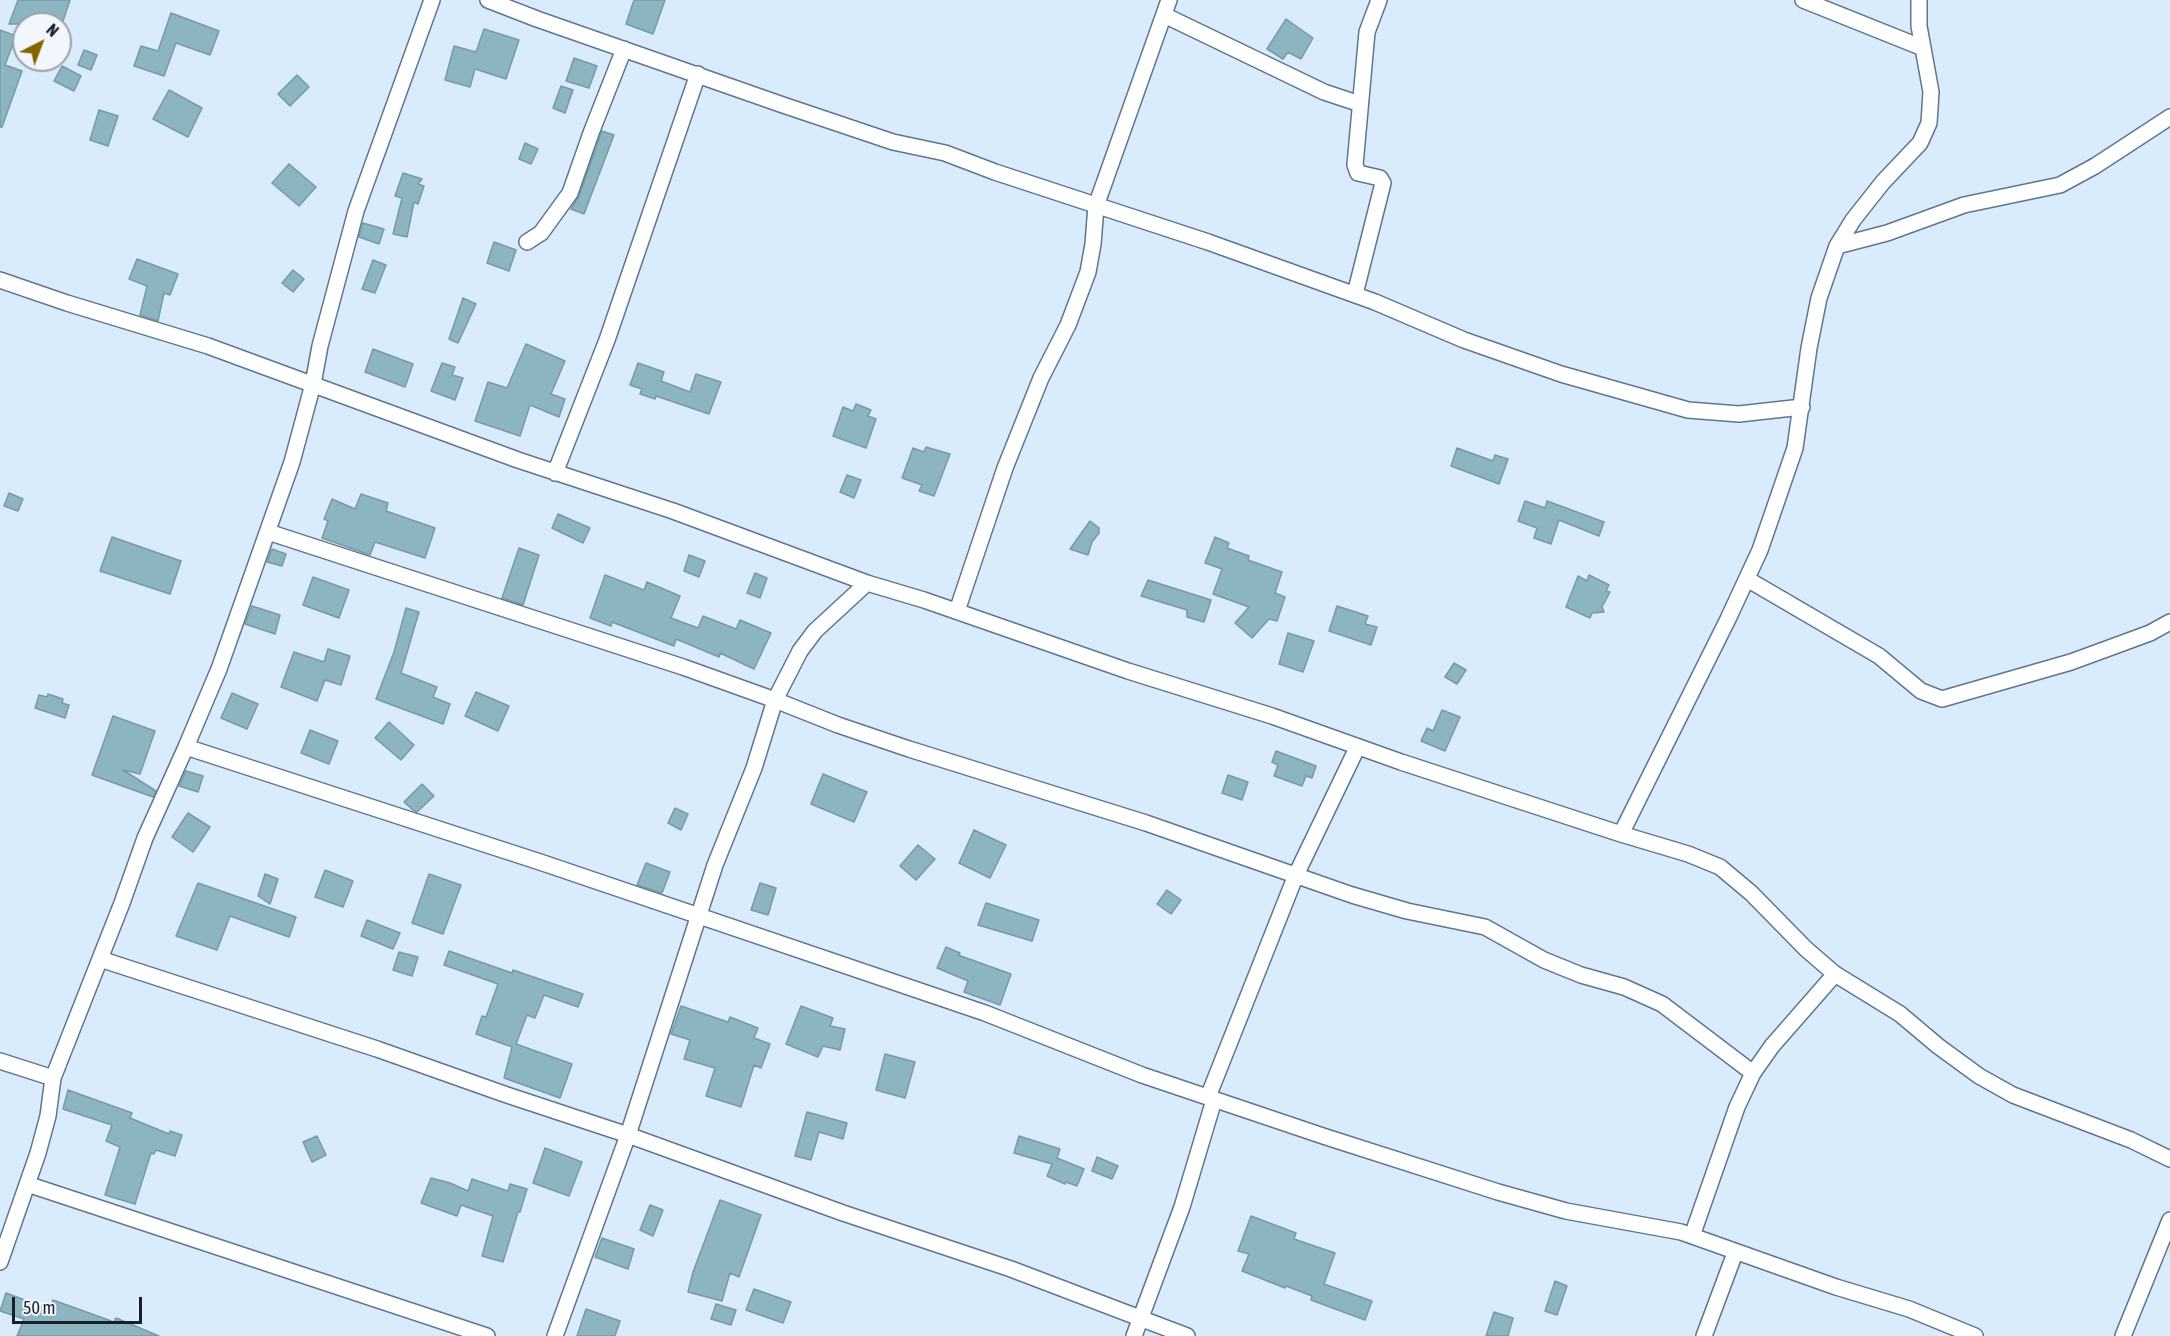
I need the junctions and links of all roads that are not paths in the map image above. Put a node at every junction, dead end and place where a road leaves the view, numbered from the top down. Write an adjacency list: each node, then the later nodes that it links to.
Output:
1 (432, 0): 17 (street)
2 (488, 0): 8 (street)
3 (1379, 0): 10 (street)
4 (1803, 0): 7 (street)
5 (1919, 0): 7 (street)
6 (1167, 7): 10 (street); 12 (street)
7 (1923, 48): 14 (street)
8 (624, 49): 9 (street); 13 (street)
9 (698, 74): 12 (street); 19 (street)
10 (1360, 104): 16 (street)
11 (2170, 117): 14 (street)
12 (1096, 206): 16 (street); 23 (street)
13 (527, 242)
14 (1837, 246): 18 (street)
15 (0, 280): 17 (street)
16 (1354, 294): 18 (street)
17 (313, 384): 19 (street); 20 (street)
18 (1802, 407): 21 (street)
19 (555, 473): 22 (street)
20 (268, 532): 25 (street); 26 (street)
21 (1747, 579): 24 (street); 28 (street)
22 (867, 583): 23 (street); 25 (street)
23 (957, 611): 27 (street)
24 (2170, 622)
25 (775, 700): 29 (street); 30 (street)
26 (186, 747): 30 (street); 31 (street)
27 (1357, 748): 28 (street); 29 (street)
28 (1621, 834): 32 (street)
29 (1296, 875): 34 (street); 36 (street)
30 (700, 917): 36 (street); 37 (street)
31 (100, 959): 35 (street); 37 (street)
32 (1835, 974): 34 (street); 38 (street)
33 (0, 1061): 35 (street)
34 (1753, 1073): 41 (street)
35 (53, 1078): 39 (street)
36 (1211, 1098): 41 (street); 44 (street)
37 (628, 1135): 44 (street); 46 (street)
38 (2170, 1159)
39 (27, 1184): 43 (street); 45 (street)
40 (2170, 1220): 51 (street)
41 (1692, 1236): 42 (street)
42 (1735, 1253): 49 (street); 50 (street)
43 (0, 1262)
44 (1141, 1319): 47 (street); 48 (street)
45 (487, 1336)
46 (555, 1336)
47 (1134, 1336)
48 (1187, 1336)
49 (1704, 1336)
50 (1975, 1336)
51 (2122, 1336)

